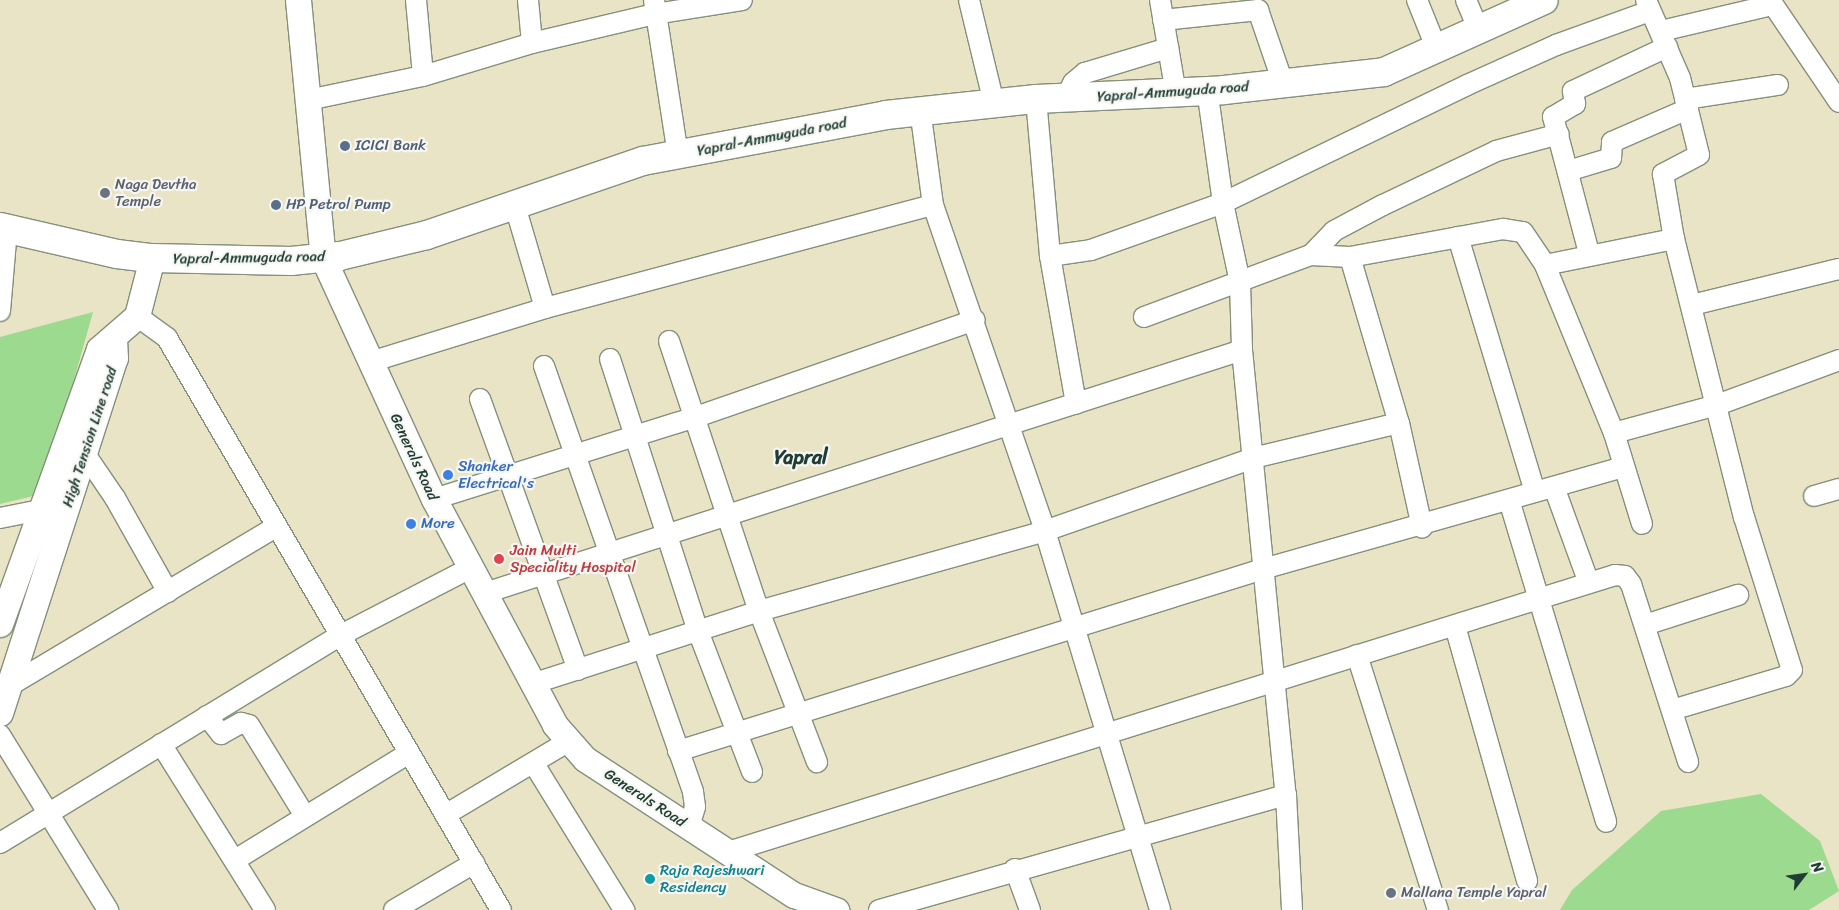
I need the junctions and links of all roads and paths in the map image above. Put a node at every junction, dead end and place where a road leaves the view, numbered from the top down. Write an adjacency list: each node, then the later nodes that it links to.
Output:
1 (298, 0): 26 (street, Generals Road)
2 (416, 0): 19 (street)
3 (528, 0): 16 (street)
4 (742, 0): 12 (street)
5 (969, 0): 28 (street)
6 (1160, 0): 13 (street)
7 (1417, 0): 17 (street)
8 (1466, 0): 14 (street)
9 (1544, 0): 14 (main road, Yapral-Ammuguda road)
10 (1771, 3): 15 (street); 27 (street)
11 (1648, 5): 15 (street); 34 (street)
12 (655, 7): 16 (street); 32 (street)
13 (1163, 20): 18 (street); 20 (street)
14 (1479, 30): 17 (main road, Yapral-Ammuguda road)
15 (1664, 38): 29 (street); 31 (street)
16 (532, 43): 19 (street)
17 (1436, 47): 20 (main road, Yapral-Ammuguda road)
18 (1168, 48): 23 (street); 25 (street)
19 (423, 76): 26 (street)
20 (1284, 83): 22 (main road, Yapral-Ammuguda road)
21 (1778, 85): 29 (street)
22 (1207, 89): 23 (main road, Yapral-Ammuguda road); 34 (street)
23 (1176, 94): 25 (main road, Yapral-Ammuguda road)
24 (1036, 99): 25 (main road, Yapral-Ammuguda road); 28 (main road, Yapral-Ammuguda road); 42 (street)
25 (1065, 99)
26 (308, 100): 45 (street, Generals Road)
27 (1839, 101)
28 (994, 104): 30 (main road, Yapral-Ammuguda road)
29 (1687, 104): 33 (street); 39 (street)
30 (920, 109): 32 (main road, Yapral-Ammuguda road); 35 (street)
31 (1559, 134): 33 (street); 41 (street)
32 (678, 155): 36 (main road, Yapral-Ammuguda road)
33 (1568, 171): 40 (street)
34 (1223, 203): 42 (street); 48 (street)
35 (933, 205): 50 (street); 54 (street)
36 (515, 206): 45 (main road, Yapral-Ammuguda road); 50 (street)
37 (4, 228): 44 (main road, Yapral-Ammuguda road); 51 (street)
38 (1458, 237): 43 (street); 46 (street); 76 (street)
39 (1674, 239): 40 (street); 49 (street)
40 (1589, 253): 46 (street)
41 (1311, 255): 43 (street); 48 (street)
42 (1050, 256): 62 (street)
43 (1350, 257): 65 (street)
44 (152, 258): 45 (main road, Yapral-Ammuguda road); 52 (street)
45 (323, 258): 59 (street, Generals Road)
46 (1546, 265): 67 (street)
47 (1839, 269): 49 (street)
48 (1240, 282): 53 (street); 56 (street)
49 (1692, 305): 63 (street)
50 (546, 308): 59 (street)
51 (0, 310)
52 (137, 316): 69 (street, High Tension Line road); 86 (street)
53 (1144, 317)
54 (974, 320): 64 (street); 66 (street)
55 (669, 341): 64 (street)
56 (1242, 350): 62 (street); 71 (street)
57 (610, 359): 68 (street)
58 (1839, 360): 63 (street)
59 (370, 362): 78 (street, Generals Road)
60 (544, 366): 70 (street)
61 (480, 399): 73 (street)
62 (1076, 404): 66 (street)
63 (1717, 405): 67 (street); 111 (street)
64 (696, 417): 68 (street); 81 (street)
65 (1399, 423): 71 (street); 85 (street)
66 (1008, 427): 81 (street); 87 (street)
67 (1614, 434): 72 (street)
68 (636, 435): 70 (street); 88 (street)
69 (74, 447): 80 (street, High Tension Line road); 83 (street, High Tension Line road); 94 (street)
70 (573, 456): 73 (street); 89 (street)
71 (1253, 458): 87 (street); 91 (street)
72 (1623, 467): 74 (street); 84 (street)
73 (507, 475): 78 (street); 92 (street)
74 (1554, 487): 76 (street); 93 (street)
75 (1839, 489): 77 (street)
76 (1535, 492): 79 (street)
77 (1814, 496)
78 (434, 499): 90 (street, Generals Road)
79 (1510, 500): 85 (street); 97 (street)
80 (40, 510): 82 (street); 83 (street); 99 (street, High Tension Line road)
81 (728, 517): 88 (street); 98 (street)
82 (0, 518)
83 (63, 518): 110 (street, High Tension Line road)
84 (1642, 524)
85 (1422, 526): 91 (street)
86 (276, 528): 94 (street); 104 (street)
87 (1045, 531): 98 (street); 102 (street)
88 (671, 536): 89 (street); 103 (street)
89 (609, 552): 92 (street); 105 (street)
90 (470, 568): 95 (street, Generals Road); 104 (street)
91 (1262, 569): 102 (street); 108 (street)
92 (545, 572): 95 (street); 107 (street)
93 (1589, 583): 97 (street); 100 (street)
94 (168, 592): 110 (street)
95 (485, 593): 109 (street, Generals Road)
96 (1738, 595): 100 (street)
97 (1539, 599): 101 (street); 129 (street)
98 (759, 611): 103 (street); 112 (street)
99 (0, 624)
100 (1645, 625): 111 (street)
101 (1455, 626): 106 (street); 138 (street)
102 (1073, 628): 112 (street); 116 (street)
103 (698, 631): 105 (street); 114 (street)
104 (339, 636): 113 (street); 120 (street)
105 (640, 650): 107 (street); 119 (street)
106 (1357, 655): 108 (street); 150 (street)
107 (578, 670): 109 (street)
108 (1274, 678): 116 (street); 125 (street)
109 (532, 684): 117 (street, Generals Road)
110 (3, 697)
111 (1672, 710): 122 (street)
112 (798, 711): 114 (street); 121 (street)
113 (207, 716): 118 (street); 126 (street)
114 (737, 733): 119 (street); 124 (street)
115 (0, 734): 128 (street)
116 (1106, 734): 132 (street); 134 (street)
117 (569, 741): 123 (street); 130 (street, Generals Road)
118 (161, 744): 128 (street); 135 (street)
119 (678, 751): 130 (street)
120 (408, 754): 126 (street); 127 (street)
121 (817, 762)
122 (1688, 762)
123 (534, 764): 127 (street); 145 (street)
124 (752, 772)
125 (1286, 795): 132 (street); 140 (street)
126 (302, 811): 131 (street); 135 (street)
127 (445, 815): 136 (street)
128 (50, 816): 133 (street); 141 (street)
129 (1606, 822)
130 (689, 827): 134 (street, Generals Road)
131 (258, 832)
132 (1140, 838): 137 (street); 149 (street)
133 (0, 843)
134 (728, 852): 139 (street, Generals Road)
135 (234, 860): 142 (street)
136 (474, 863): 143 (street); 144 (street)
137 (1016, 869): 147 (street); 148 (street)
138 (1527, 880)
139 (792, 903): 146 (street, Generals Road)
140 (1287, 909)
141 (108, 910)
142 (265, 910)
143 (394, 910)
144 (501, 910)
145 (624, 910)
146 (836, 910)
147 (879, 910)
148 (1030, 910)
149 (1160, 910)
150 (1438, 910)

